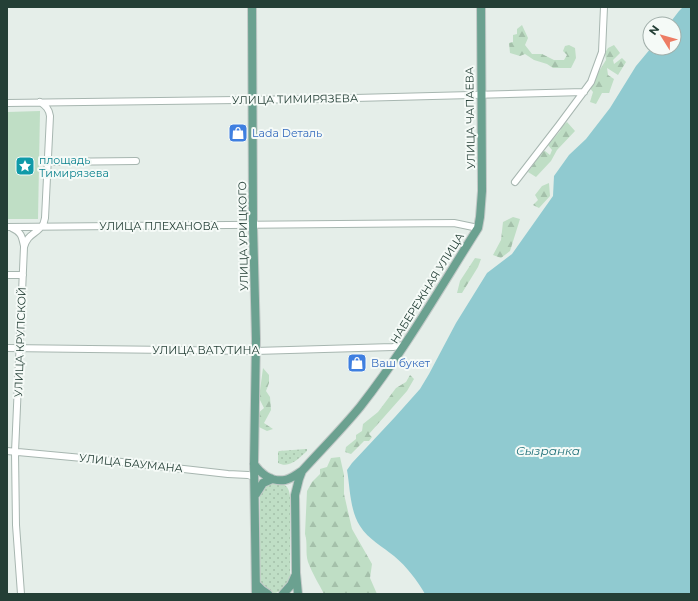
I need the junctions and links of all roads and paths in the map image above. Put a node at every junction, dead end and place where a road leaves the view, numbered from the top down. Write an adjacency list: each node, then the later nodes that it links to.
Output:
1 (252, 7): 6 (main road, УЛИЦА УРИЦКОГО)
2 (480, 7): 5 (main road, УЛИЦА ЧАПАЕВА)
3 (604, 7): 4 (street)
4 (584, 92): 5 (street, УЛИЦА ТИМИРЯЗЕВА); 11 (street)
5 (481, 94): 6 (street, УЛИЦА ТИМИРЯЗЕВА); 15 (main road, УЛИЦА ЧАПАЕВА)
6 (252, 100): 7 (street, УЛИЦА ТИМИРЯЗЕВА); 12 (main road, УЛИЦА УРИЦКОГО)
7 (40, 102): 8 (street, УЛИЦА ТИМИРЯЗЕВА); 10 (street)
8 (7, 103)
9 (136, 161): 10 (street)
10 (48, 162): 13 (street)
11 (515, 182)
12 (253, 225): 13 (street, УЛИЦА ПЛЕХАНОВА); 15 (street, УЛИЦА ПЛЕХАНОВА); 22 (main road, УЛИЦА УРИЦКОГО)
13 (43, 226): 14 (street, УЛИЦА ПЛЕХАНОВА); 16 (street)
14 (8, 227): 16 (street)
15 (478, 228): 19 (main road, НАБЕРЕЖНАЯ УЛИЦА)
16 (24, 247): 18 (street, УЛИЦА КРУПСКОЙ)
17 (7, 275): 18 (street)
18 (23, 275): 21 (street, УЛИЦА КРУПСКОЙ)
19 (404, 345): 22 (street, УЛИЦА ВАТУТИНА); 26 (main road, НАБЕРЕЖНАЯ УЛИЦА)
20 (7, 348): 21 (street, УЛИЦА ВАТУТИНА)
21 (19, 348): 22 (street, УЛИЦА ВАТУТИНА); 24 (street, УЛИЦА КРУПСКОЙ)
22 (255, 350): 25 (main road, УЛИЦА УРИЦКОГО)
23 (7, 451): 24 (street, УЛИЦА БАУМАНА)
24 (15, 452): 27 (street, УЛИЦА БАУМАНА); 34 (street, УЛИЦА КРУПСКОЙ)
25 (254, 464): 27 (main road, УЛИЦА УРИЦКОГО); 28 (main road)
26 (302, 471): 29 (main road); 30 (main road)
27 (255, 477): 31 (main road, УЛИЦА УРИЦКОГО)
28 (272, 479): 29 (main road); 31 (main road)
29 (284, 480): 30 (main road)
30 (295, 495): 32 (main road)
31 (255, 496): 33 (main road)
32 (296, 573): 37 (main road); 38 (main road)
33 (256, 584): 35 (main road); 36 (main road)
34 (21, 594)
35 (256, 594)
36 (268, 594)
37 (283, 594)
38 (298, 594)

